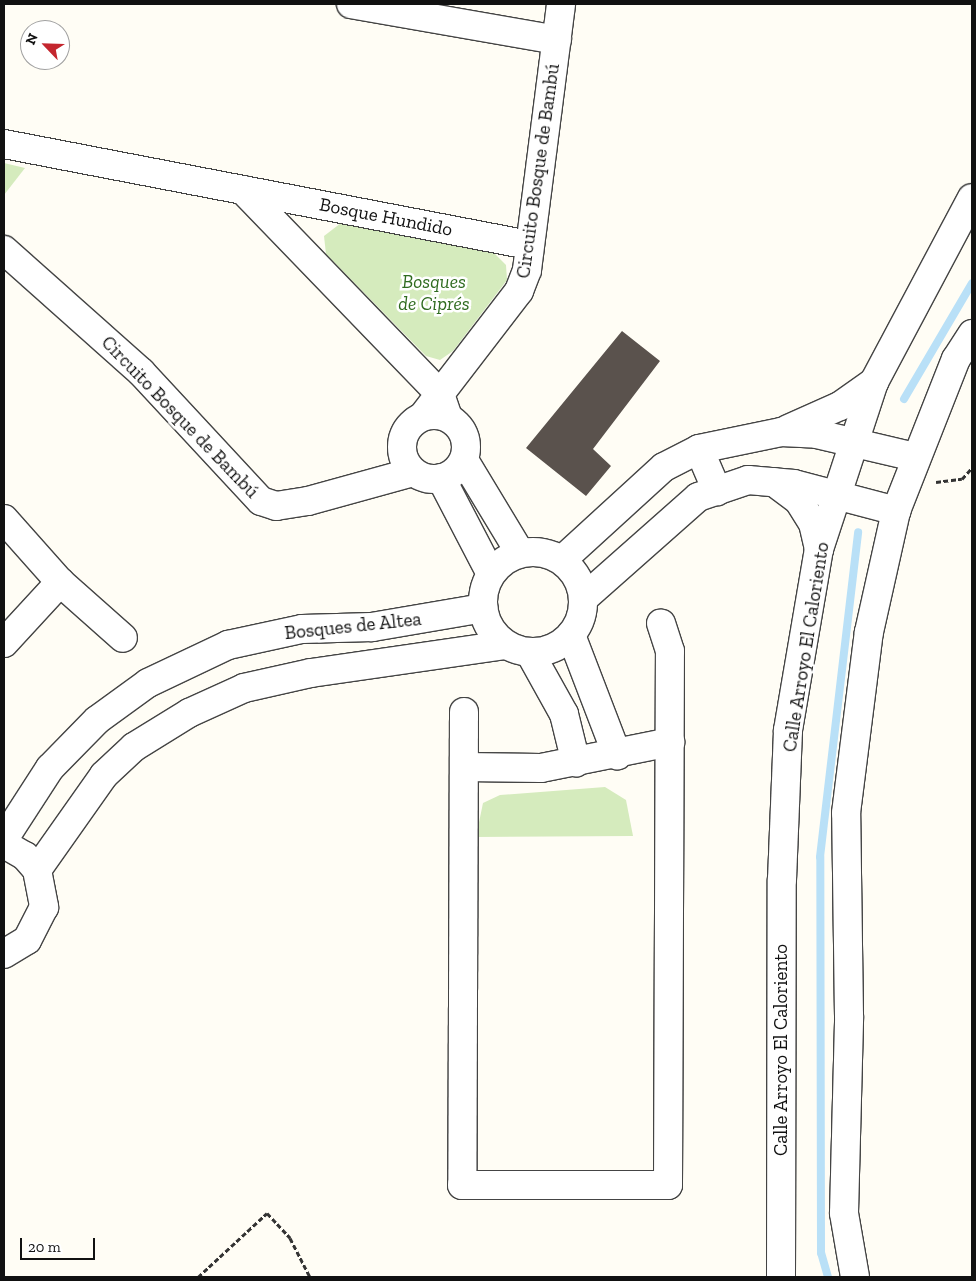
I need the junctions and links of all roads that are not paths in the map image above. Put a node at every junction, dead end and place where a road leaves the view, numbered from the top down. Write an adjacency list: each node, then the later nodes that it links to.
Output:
1 (350, 4): 3 (street, Circuito Bosque de Bambú)
2 (561, 4): 3 (street, Circuito Bosque de Bambú)
3 (557, 40): 7 (street, Circuito Bosque de Bambú)
4 (4, 144): 5 (street, Bosque Hundido)
5 (243, 190): 7 (street, Bosque Hundido); 11 (street)
6 (972, 198): 10 (street, Calle Arroyo El Caloriento)
7 (529, 244): 11 (street, Circuito Bosque de Bambú)
8 (4, 250): 17 (street, Circuito Bosque de Bambú)
9 (972, 334): 15 (street)
10 (874, 382): 12 (street); 13 (street, Calle Arroyo El Caloriento)
11 (437, 409): 16 (street); 17 (street)
12 (781, 432): 13 (street); 14 (street)
13 (854, 442): 15 (street); 21 (street, Calle Arroyo El Caloriento)
14 (699, 449): 20 (street); 26 (street)
15 (915, 457): 22 (street)
16 (464, 460): 18 (street); 25 (street)
17 (408, 462): 18 (street)
18 (441, 478): 27 (street)
19 (774, 482): 20 (street); 21 (street); 24 (street)
20 (717, 491): 29 (street)
21 (838, 496): 22 (street); 24 (street, Calle Arroyo El Caloriento)
22 (896, 511): 46 (street)
23 (4, 519): 28 (street)
24 (819, 549): 45 (street, Calle Arroyo El Caloriento)
25 (520, 553): 26 (street); 27 (street)
26 (562, 560): 29 (street)
27 (491, 574): 30 (street)
28 (60, 582): 33 (street); 34 (street)
29 (584, 598): 32 (street)
30 (483, 608): 35 (street); 41 (street, Bosques de Altea)
31 (661, 623): 37 (street)
32 (571, 635): 35 (street); 38 (street)
33 (123, 638)
34 (4, 643)
35 (518, 649): 39 (street); 43 (street)
36 (464, 712): 40 (street)
37 (670, 742): 38 (street); 40 (street)
38 (617, 755): 39 (street)
39 (576, 763): 40 (street)
40 (464, 766)
41 (4, 839)
42 (4, 844): 43 (street)
43 (37, 870): 44 (street)
44 (4, 954)
45 (781, 1277)
46 (855, 1277)

